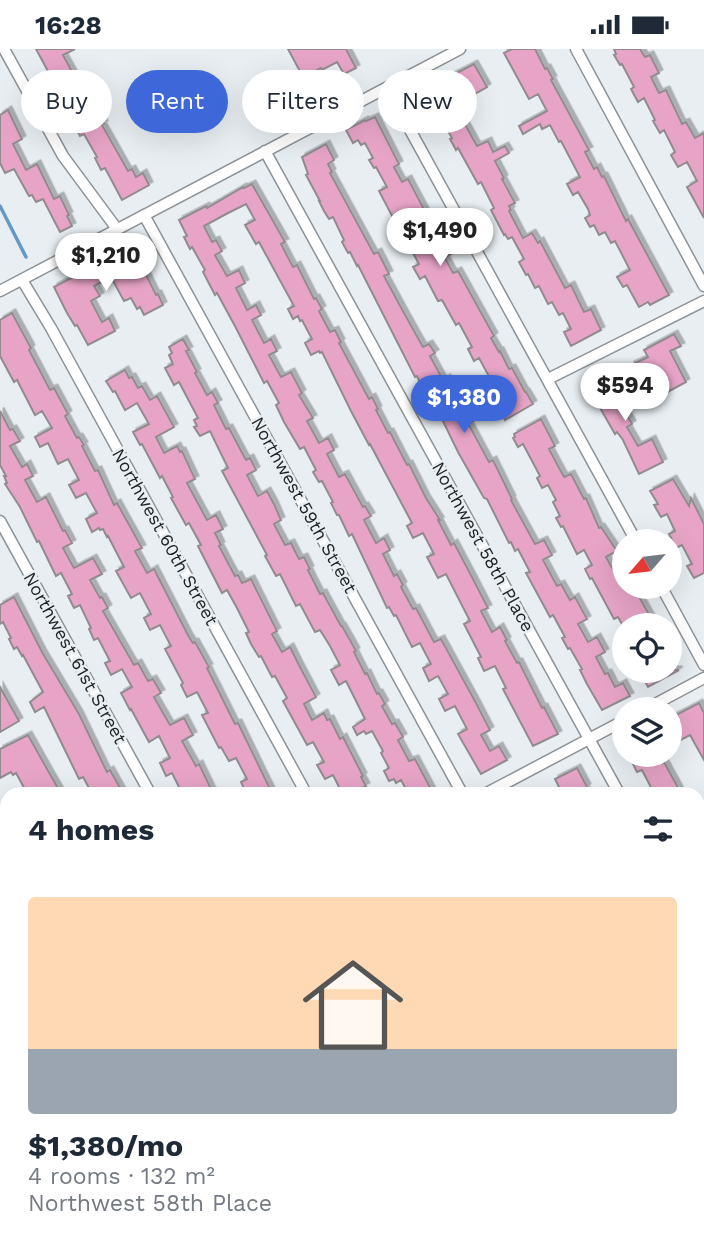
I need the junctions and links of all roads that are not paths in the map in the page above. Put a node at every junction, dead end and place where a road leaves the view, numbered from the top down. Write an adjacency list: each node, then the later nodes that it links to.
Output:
1 (4, 49): 9 (street)
2 (460, 49): 4 (street)
3 (576, 49): 11 (street)
4 (421, 70)
5 (378, 93): 7 (street)
6 (412, 133): 14 (street)
7 (265, 151): 8 (street); 22 (street, Northwest 58th Place)
8 (144, 215): 9 (street); 25 (street, Northwest 59th Street)
9 (117, 229): 10 (street)
10 (22, 280): 12 (street); 24 (street, Northwest 60th Street)
11 (704, 286)
12 (0, 291)
13 (704, 300): 14 (street)
14 (548, 379): 16 (street)
15 (0, 521): 23 (street, Northwest 61st Street)
16 (629, 529)
17 (668, 599): 18 (street)
18 (704, 665)
19 (704, 678): 20 (street)
20 (668, 697)
21 (612, 727): 22 (street)
22 (588, 739): 26 (street); 27 (street, Northwest 58th Place)
23 (146, 787)
24 (303, 787)
25 (459, 787)
26 (498, 787)
27 (615, 787)

